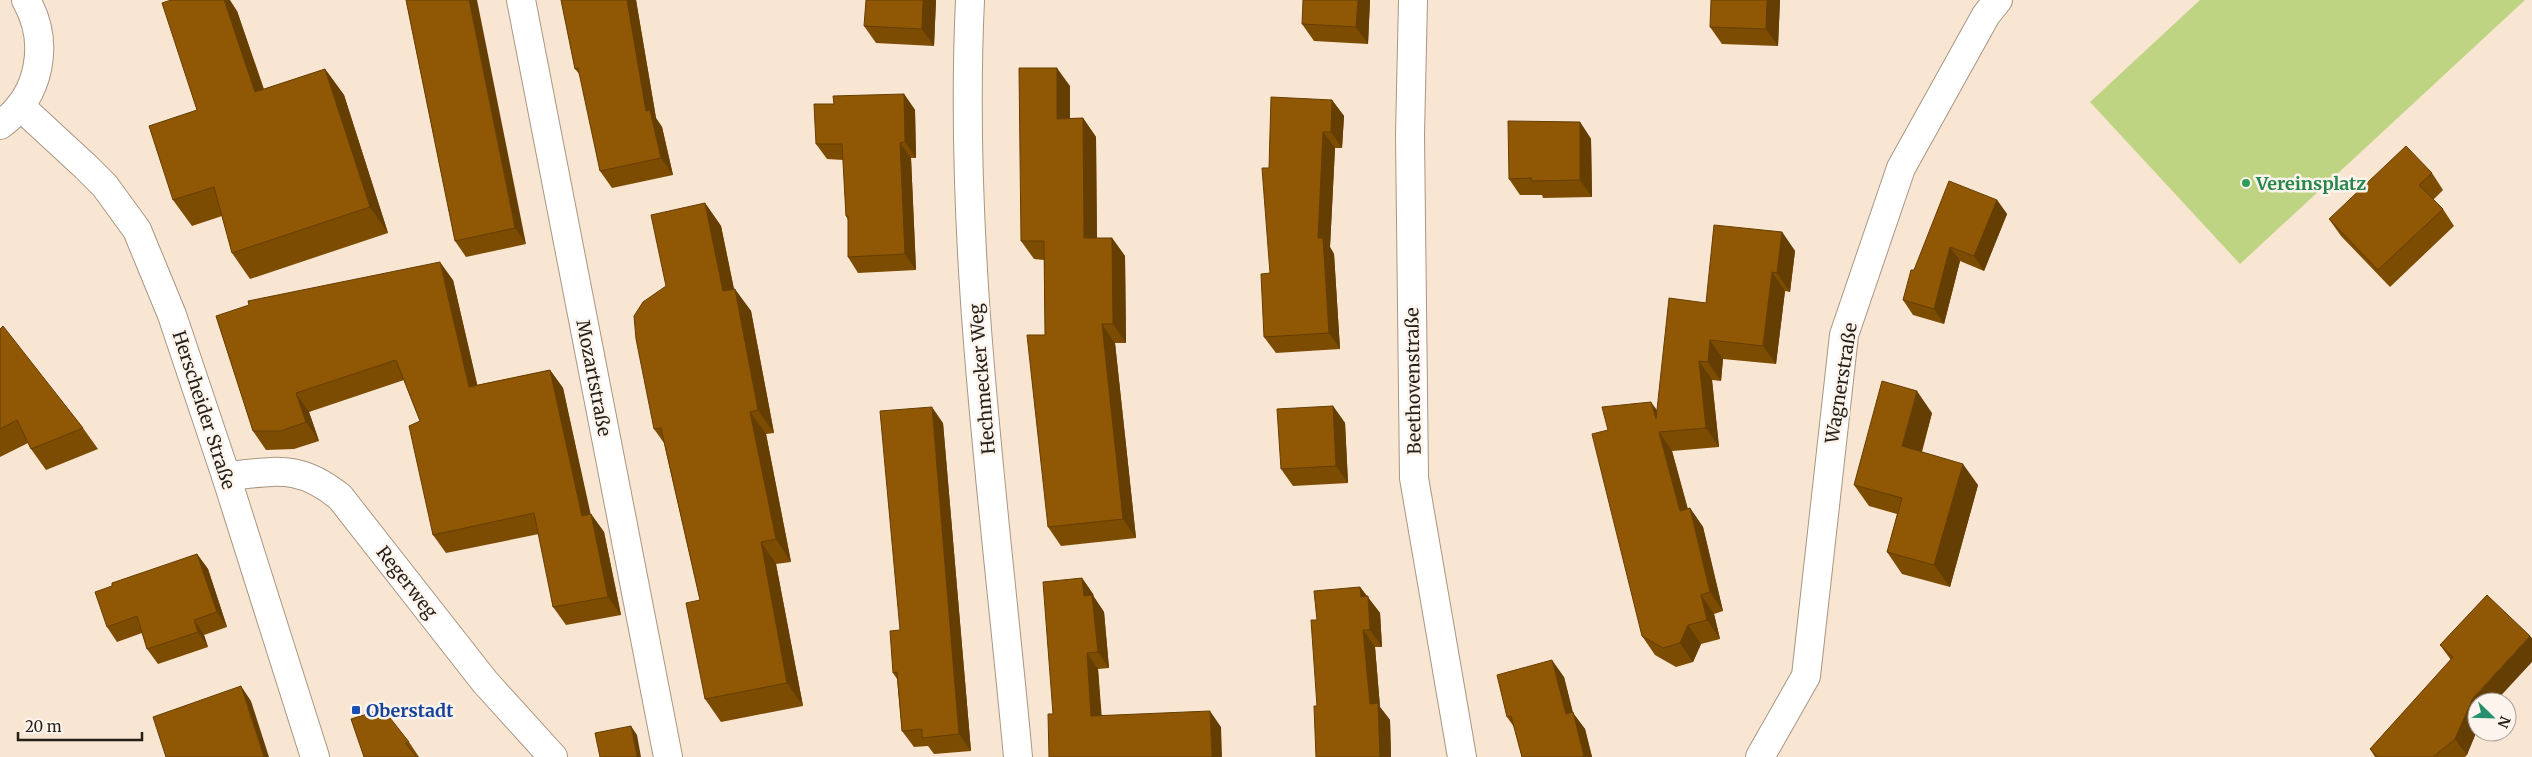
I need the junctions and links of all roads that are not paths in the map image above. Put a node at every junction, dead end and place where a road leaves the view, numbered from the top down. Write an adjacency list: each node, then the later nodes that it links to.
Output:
1 (26, 0): 6 (street)
2 (521, 0): 11 (street, Mozartstraße)
3 (970, 0): 12 (street, Hechmecker Weg)
4 (1413, 0): 13 (street, Beethovenstraße)
5 (1992, 7): 14 (street, Wagnerstraße)
6 (20, 106): 7 (street); 8 (street, Herscheider Straße)
7 (0, 125)
8 (226, 476): 9 (street, Herscheider Straße); 10 (street, Regerweg)
9 (314, 757)
10 (553, 757)
11 (668, 757)
12 (1018, 757)
13 (1462, 757)
14 (1760, 757)

